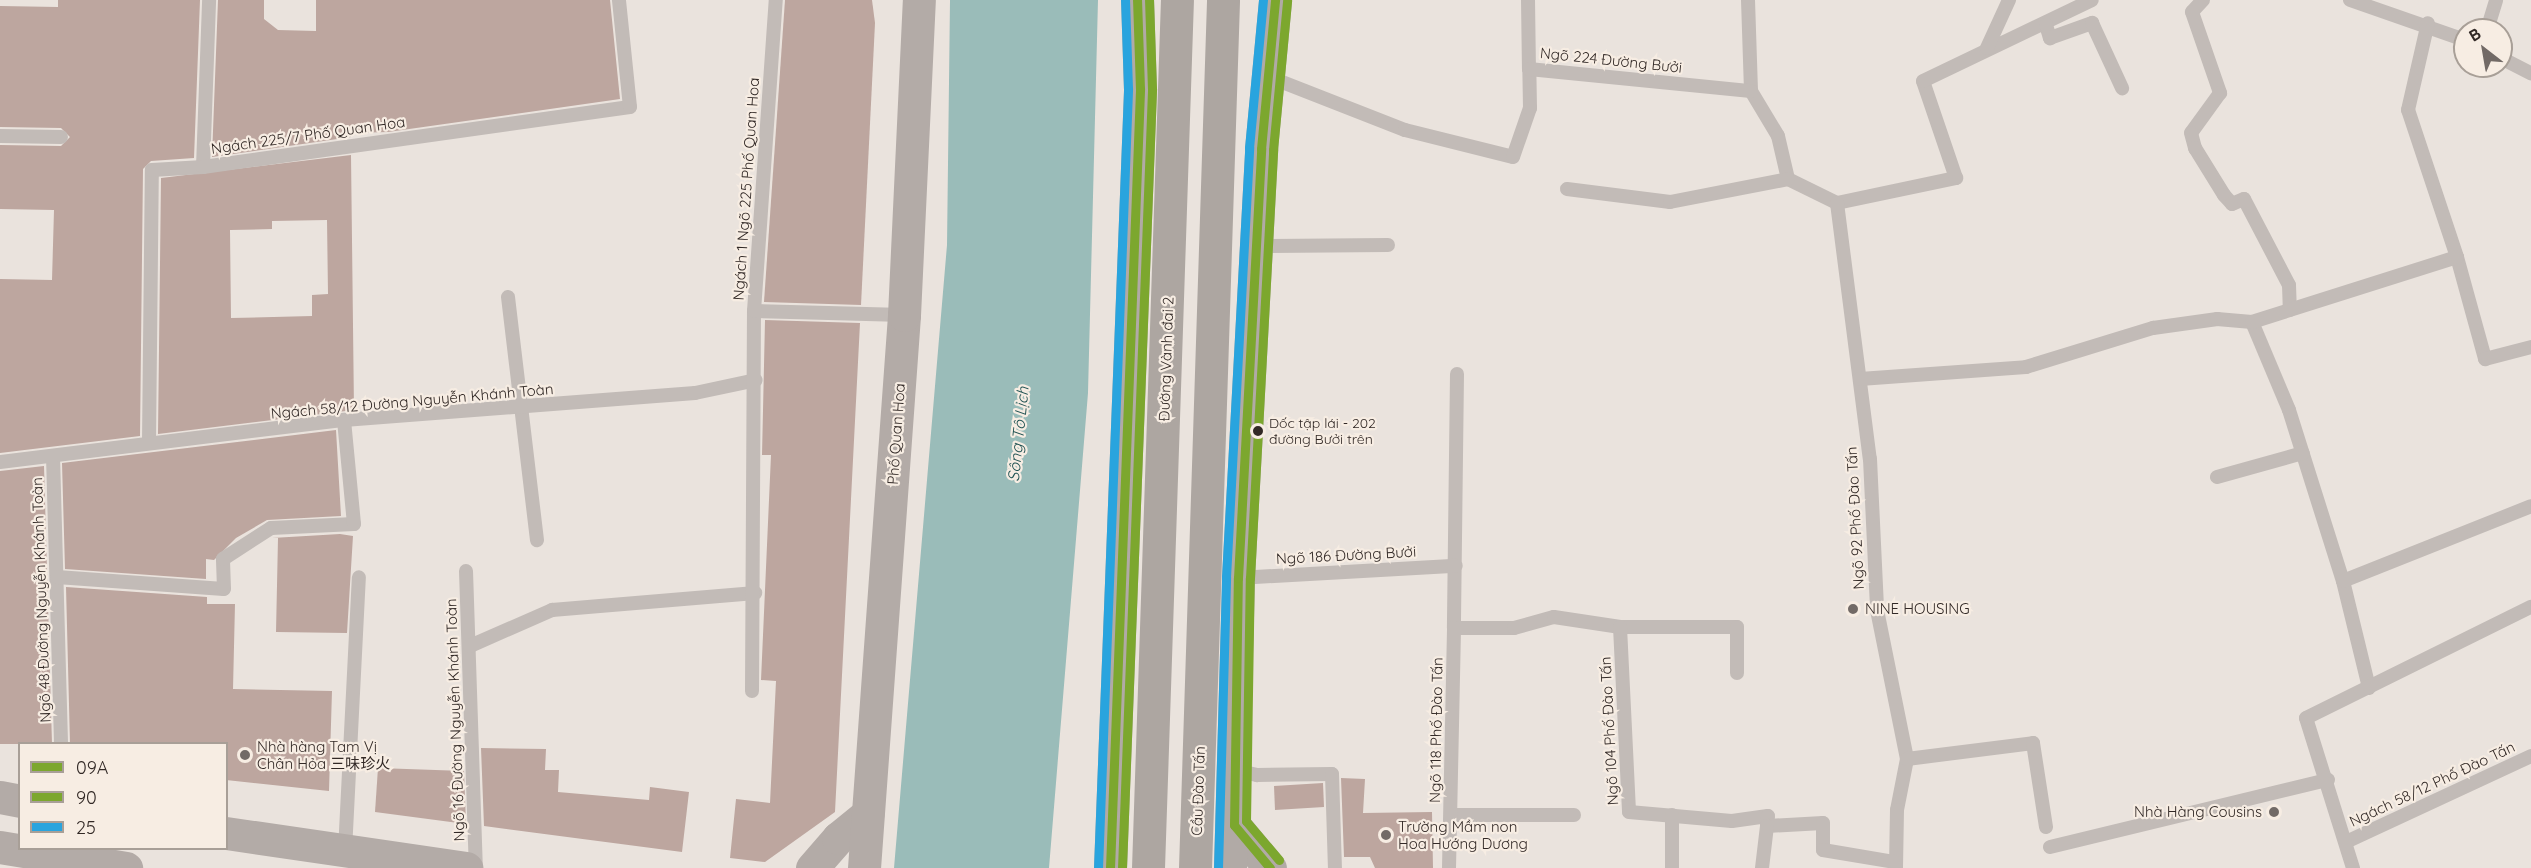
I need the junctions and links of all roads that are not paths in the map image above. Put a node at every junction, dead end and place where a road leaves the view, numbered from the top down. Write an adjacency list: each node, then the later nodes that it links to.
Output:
1 (209, 0): 29 (lane)
2 (619, 0): 29 (lane, Ngách 225/7 Phố Quan Hoa)
3 (776, 0): 38 (lane, Ngách 1 Ngõ 225 Phố Quan Hoa)
4 (919, 0): 39 (main road, Phố Quan Hoa)
5 (1137, 0): 87 (main road)
6 (1177, 0): 94 (highway, Đường Vành đai 2)
7 (1223, 0): 95 (highway, Cầu Đào Tấn)
8 (1275, 0): 24 (main road)
9 (1528, 0): 22 (lane)
10 (1748, 0): 26 (lane)
11 (2009, 0): 20 (lane)
12 (2092, 0): 18 (lane)
13 (2350, 0): 17 (lane)
14 (2496, 0): 16 (lane)
15 (2198, 1): 37 (lane)
16 (2491, 18)
17 (2428, 24): 19 (lane); 35 (lane)
18 (2046, 25): 20 (lane); 25 (lane)
19 (2453, 35)
20 (1987, 48): 32 (lane)
21 (2513, 64): 23 (lane)
22 (1529, 69): 24 (lane, Ngõ 224 Đường Bưởi); 26 (lane, Ngõ 224 Đường Bưởi)
23 (2531, 73)
24 (1267, 76): 34 (main road)
25 (2122, 88)
26 (1751, 91): 30 (lane)
27 (0, 136): 28 (lane)
28 (61, 137)
29 (203, 167): 47 (lane, Ngách 225/7 Phố Quan Hoa)
30 (1788, 179): 31 (lane); 32 (lane)
31 (1568, 189)
32 (1837, 203): 43 (lane, Ngõ 92 Phố Đào Tấn)
33 (1388, 245): 34 (lane)
34 (1258, 246): 58 (main road)
35 (2457, 257): 37 (lane); 41 (lane)
36 (508, 297): 45 (lane)
37 (2290, 310): 40 (lane)
38 (754, 311): 39 (lane); 44 (lane, Ngách 1 Ngõ 225 Phố Quan Hoa)
39 (904, 315): 75 (main road, Phố Quan Hoa)
40 (2252, 322): 43 (lane); 48 (lane)
41 (2531, 347)
42 (1457, 374): 54 (lane, Ngõ 118 Phố Đào Tấn)
43 (1860, 379): 70 (lane, Ngõ 92 Phố Đào Tấn)
44 (756, 380): 45 (lane, Ngách 58/12 Đường Nguyễn Khánh Toàn); 60 (lane, Ngách 1 Ngõ 225 Phố Quan Hoa)
45 (521, 408): 46 (lane, Ngách 58/12 Đường Nguyễn Khánh Toàn); 53 (lane)
46 (344, 420): 47 (lane, Ngách 58/12 Đường Nguyễn Khánh Toàn); 56 (lane)
47 (149, 441): 49 (lane, Ngách 58/12 Đường Nguyễn Khánh Toàn)
48 (2302, 453): 51 (lane); 59 (lane)
49 (53, 456): 50 (lane, Ngách 58/12 Đường Nguyễn Khánh Toàn); 56 (lane, Ngõ 48 Đường Nguyễn Khánh Toàn)
50 (0, 462)
51 (2217, 477)
52 (2531, 506): 59 (lane)
53 (537, 540)
54 (1456, 566): 58 (lane, Ngõ 186 Đường Bưởi); 63 (lane, Ngõ 118 Phố Đào Tấn)
55 (466, 571): 64 (lane, Ngõ 16 Đường Nguyễn Khánh Toàn)
56 (57, 576): 68 (lane, Ngõ 48 Đường Nguyễn Khánh Toàn)
57 (359, 577): 85 (lane)
58 (1238, 578): 71 (main road)
59 (2343, 581): 66 (lane)
60 (755, 593): 64 (lane); 67 (lane, Ngách 1 Ngõ 225 Phố Quan Hoa)
61 (2531, 607): 66 (lane)
62 (1620, 627): 63 (lane); 65 (lane); 78 (lane, Ngõ 104 Phố Đào Tấn)
63 (1454, 628): 76 (lane, Ngõ 118 Phố Đào Tấn)
64 (470, 646): 91 (lane, Ngõ 16 Đường Nguyễn Khánh Toàn)
65 (1737, 673)
66 (2369, 688): 72 (lane)
67 (752, 691)
68 (61, 742)
69 (2531, 756): 82 (lane, Ngách 58/12 Phố Đào Tấn)
70 (1907, 759): 80 (lane); 88 (lane, Ngõ 92 Phố Đào Tấn)
71 (1235, 770): 86 (main road); 97 (lane)
72 (2328, 780): 82 (lane); 84 (lane)
73 (0, 797): 74 (main road)
74 (18, 801)
75 (868, 814): 92 (main road); 93 (main road, Phố Quan Hoa)
76 (1451, 815): 77 (lane); 98 (lane, Ngõ 118 Phố Đào Tấn)
77 (1574, 815)
78 (1672, 816): 79 (lane); 99 (lane)
79 (1767, 826): 88 (lane); 100 (lane)
80 (2046, 827)
81 (228, 833): 85 (main road)
82 (2346, 842): 101 (lane)
83 (0, 847): 89 (main road)
84 (2050, 847)
85 (345, 851): 90 (main road)
86 (1227, 853): 96 (main road)
87 (1119, 863)
88 (1896, 865)
89 (126, 868)
90 (466, 868)
91 (476, 868)
92 (812, 868)
93 (864, 868)
94 (1148, 868)
95 (1195, 868)
96 (1270, 868)
97 (1335, 868)
98 (1449, 868)
99 (1672, 868)
100 (1762, 868)
101 (2353, 868)

